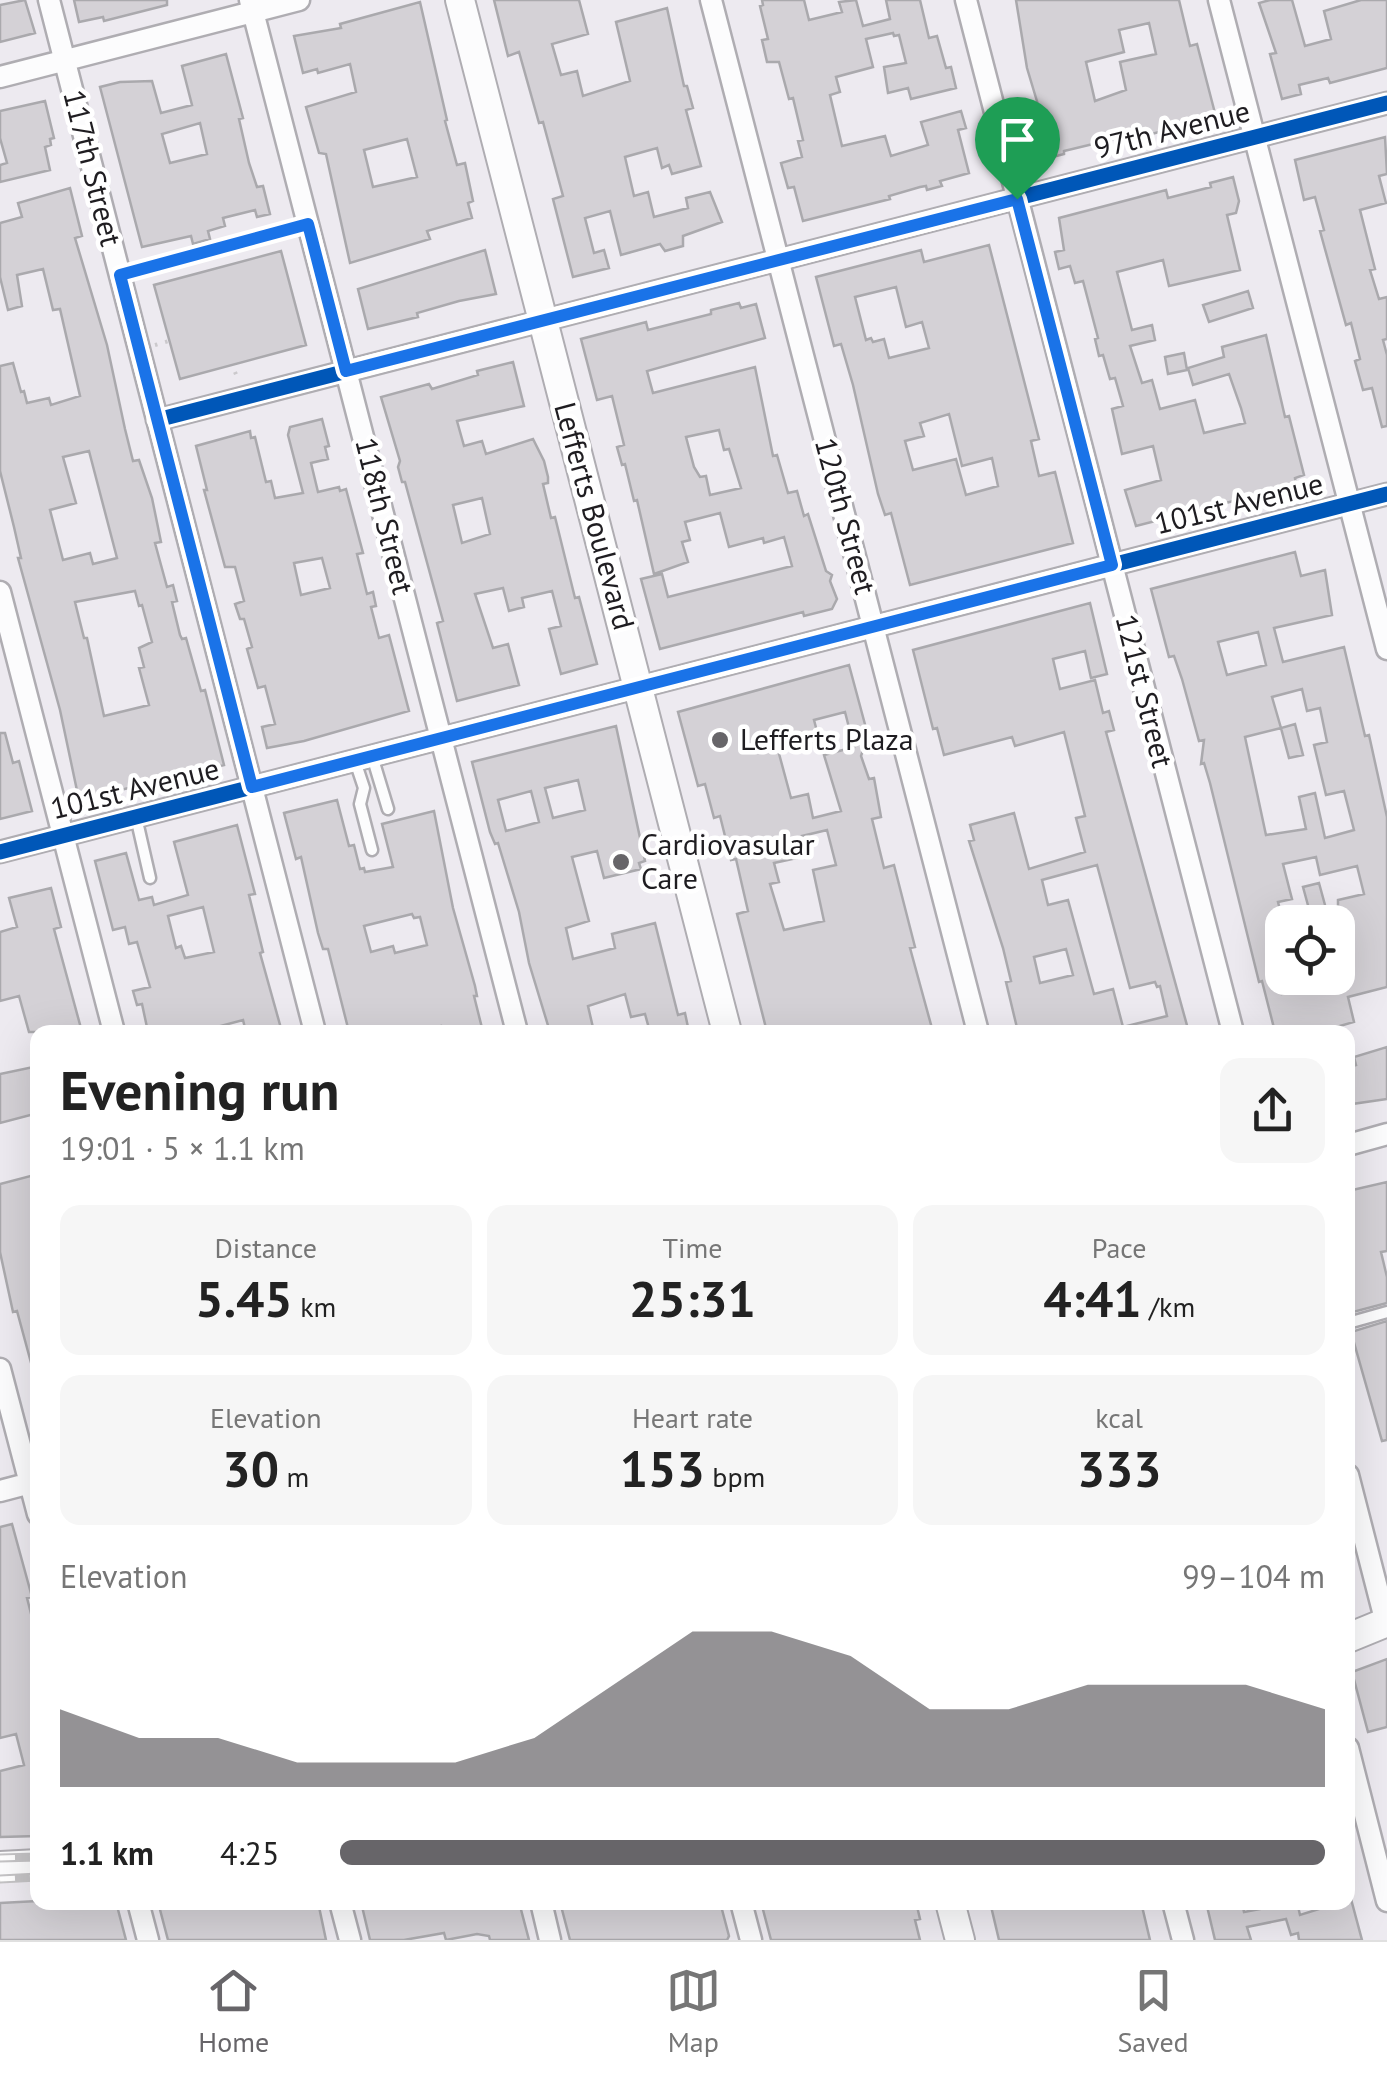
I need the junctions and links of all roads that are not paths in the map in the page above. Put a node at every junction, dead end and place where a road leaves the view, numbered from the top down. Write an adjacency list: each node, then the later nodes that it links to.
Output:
1 (49, 0): 8 (street, 117th Street)
2 (299, 0): 7 (street)
3 (460, 0): 16 (street, Lefferts Boulevard)
4 (711, 0): 14 (street, 120th Street)
5 (966, 0): 12 (street, 121st Street)
6 (1219, 0): 11 (street)
7 (252, 6): 8 (street); 13 (street, 118th Street)
8 (64, 60): 9 (street); 15 (street, 117th Street)
9 (0, 77)
10 (1387, 103): 11 (street, 97th Avenue)
11 (1254, 138): 12 (street, 97th Avenue); 20 (street)
12 (1017, 199): 14 (street, 97th Avenue); 21 (street, 121st Street)
13 (308, 224): 15 (lane); 17 (street, 118th Street)
14 (778, 260): 16 (street, 97th Avenue); 23 (street, 120th Street)
15 (120, 275): 18 (street, 117th Street)
16 (543, 320): 17 (street, 97th Avenue); 25 (street, Lefferts Boulevard)
17 (346, 371): 18 (street, 97th Avenue); 26 (street, 118th Street)
18 (157, 420): 28 (street, 117th Street)
19 (1387, 494): 20 (street, 101st Avenue)
20 (1350, 504): 21 (street, 101st Avenue); 24 (street)
21 (1112, 565): 23 (street, 101st Avenue); 40 (street, 121st Street)
22 (0, 592): 31 (street)
23 (873, 627): 25 (street, 101st Avenue); 39 (street, 120th Street)
24 (1387, 649)
25 (639, 687): 26 (street, 101st Avenue); 38 (street, Lefferts Boulevard)
26 (441, 738): 27 (street, 101st Avenue); 37 (street, 118th Street)
27 (364, 758): 28 (street, 101st Avenue); 29 (lane); 32 (lane)
28 (252, 787): 30 (street, 101st Avenue); 36 (street, 117th Street)
29 (388, 809)
30 (136, 817): 31 (street, 101st Avenue); 34 (lane)
31 (63, 836): 33 (street, 101st Avenue); 35 (street)
32 (372, 850)
33 (0, 852)
34 (150, 878)
35 (112, 1025)
36 (314, 1025)
37 (515, 1025)
38 (726, 1025)
39 (976, 1025)
40 (1231, 1025)
41 (1387, 1134): 42 (street)
42 (1355, 1143)
43 (1387, 1312): 44 (lane)
44 (1355, 1321)
45 (0, 1369): 46 (street)
46 (30, 1469)
47 (30, 1483): 48 (street)
48 (0, 1491)
49 (1355, 1502): 50 (street)
50 (1387, 1623): 51 (street)
51 (1355, 1635)
52 (1355, 1775): 55 (street)
53 (30, 1864): 54 (street)
54 (0, 1866)
55 (1387, 1901)
56 (140, 1910): 62 (street)
57 (342, 1910): 63 (street)
58 (542, 1910): 64 (street)
59 (744, 1910): 65 (street)
60 (952, 1910): 66 (street)
61 (1175, 1910): 67 (street)
62 (148, 1940)
63 (350, 1940)
64 (550, 1940)
65 (751, 1940)
66 (960, 1940)
67 (1183, 1940)

